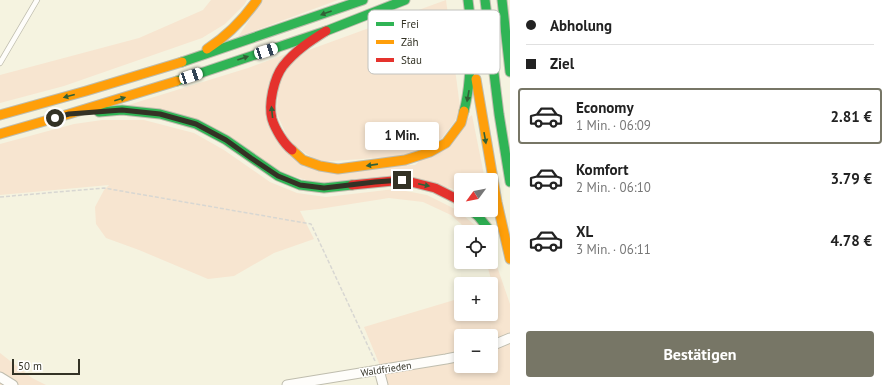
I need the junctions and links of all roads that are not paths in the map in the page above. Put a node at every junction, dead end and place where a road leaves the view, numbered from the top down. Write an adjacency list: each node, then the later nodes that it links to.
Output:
1 (37, 0): 14 (lane)
2 (257, 0): 13 (highway)
3 (362, 0): 13 (highway, one-way to 13)
4 (405, 0): 8 (highway)
5 (468, 0): 9 (highway)
6 (485, 0): 10 (highway)
7 (502, 0): 15 (highway)
8 (380, 10)
9 (469, 10)
10 (486, 10)
11 (368, 15): 12 (highway)
12 (326, 31): 16 (highway, one-way to 12); 19 (highway, one-way to 12)
13 (187, 62): 20 (highway, one-way to 20)
14 (0, 63)
15 (510, 72)
16 (470, 74)
17 (476, 74): 27 (highway, one-way to 27)
18 (494, 74): 22 (highway)
19 (69, 114): 21 (highway); 23 (highway, one-way to 23)
20 (0, 115)
21 (0, 134)
22 (510, 182)
23 (454, 197)
24 (479, 217): 25 (highway)
25 (485, 225)
26 (498, 243): 28 (highway)
27 (510, 259)
28 (510, 271)
29 (510, 338): 30 (street)
30 (498, 344)
31 (454, 357): 32 (street, Waldfrieden)
32 (379, 370): 35 (street, Waldfrieden); 36 (street)
33 (0, 377): 34 (street)
34 (13, 385)
35 (287, 385)
36 (383, 385)

